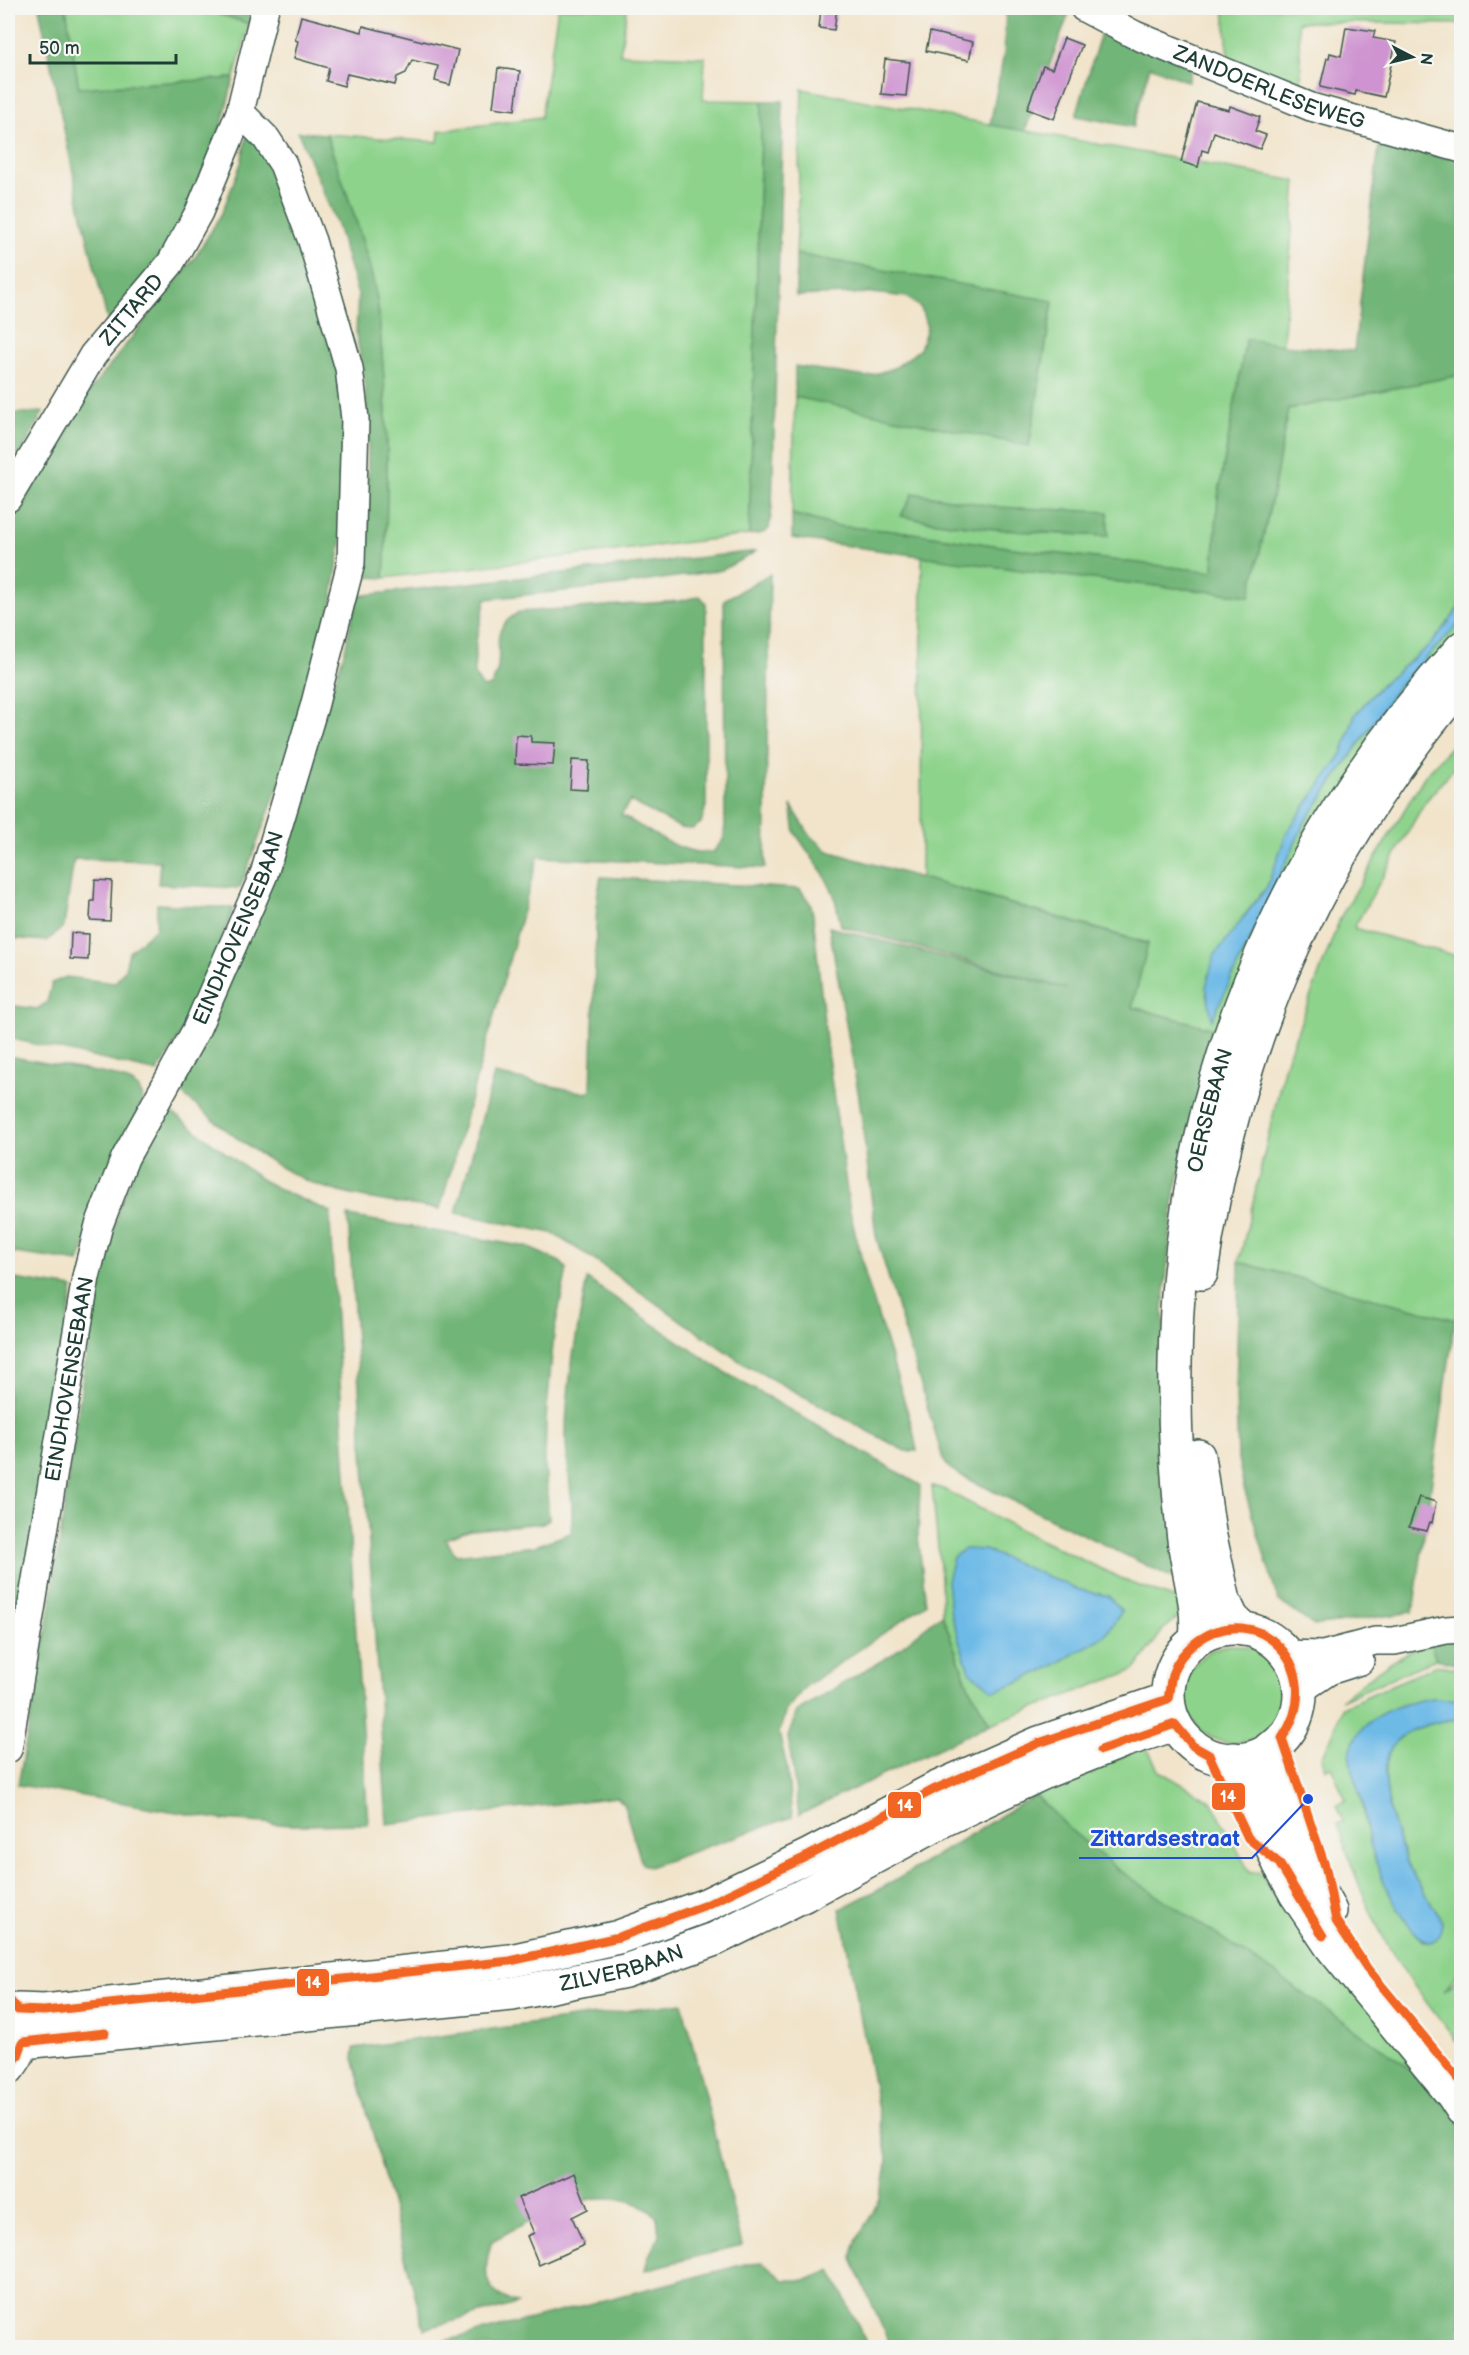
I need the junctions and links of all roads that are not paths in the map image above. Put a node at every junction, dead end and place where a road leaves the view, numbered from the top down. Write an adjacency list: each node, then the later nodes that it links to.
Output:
1 (265, 8): 3 (street, ZITTARD)
2 (1084, 8): 4 (street, ZANDOERLESEWEG)
3 (240, 112): 5 (street, ZITTARD); 16 (street, EINDHOVENSEBAAN)
4 (1461, 149)
5 (8, 498)
6 (1461, 648): 10 (main road, OERSEBAAN)
7 (1461, 682): 8 (main road, OERSEBAAN)
8 (1243, 1629): 10 (main road); 12 (main road)
9 (1461, 1629): 11 (street)
10 (1196, 1640): 14 (main road)
11 (1394, 1641): 12 (street); 13 (street)
12 (1286, 1654): 13 (main road)
13 (1299, 1690): 15 (main road)
14 (1172, 1711): 17 (main road); 18 (main road, ZILVERBAAN); 19 (main road, ZILVERBAAN)
15 (1270, 1748): 17 (main road); 20 (main road)
16 (8, 1749)
17 (1234, 1760): 21 (main road)
18 (13, 2004): 19 (main road)
19 (15, 2055)
20 (1461, 2084)
21 (1461, 2109)

